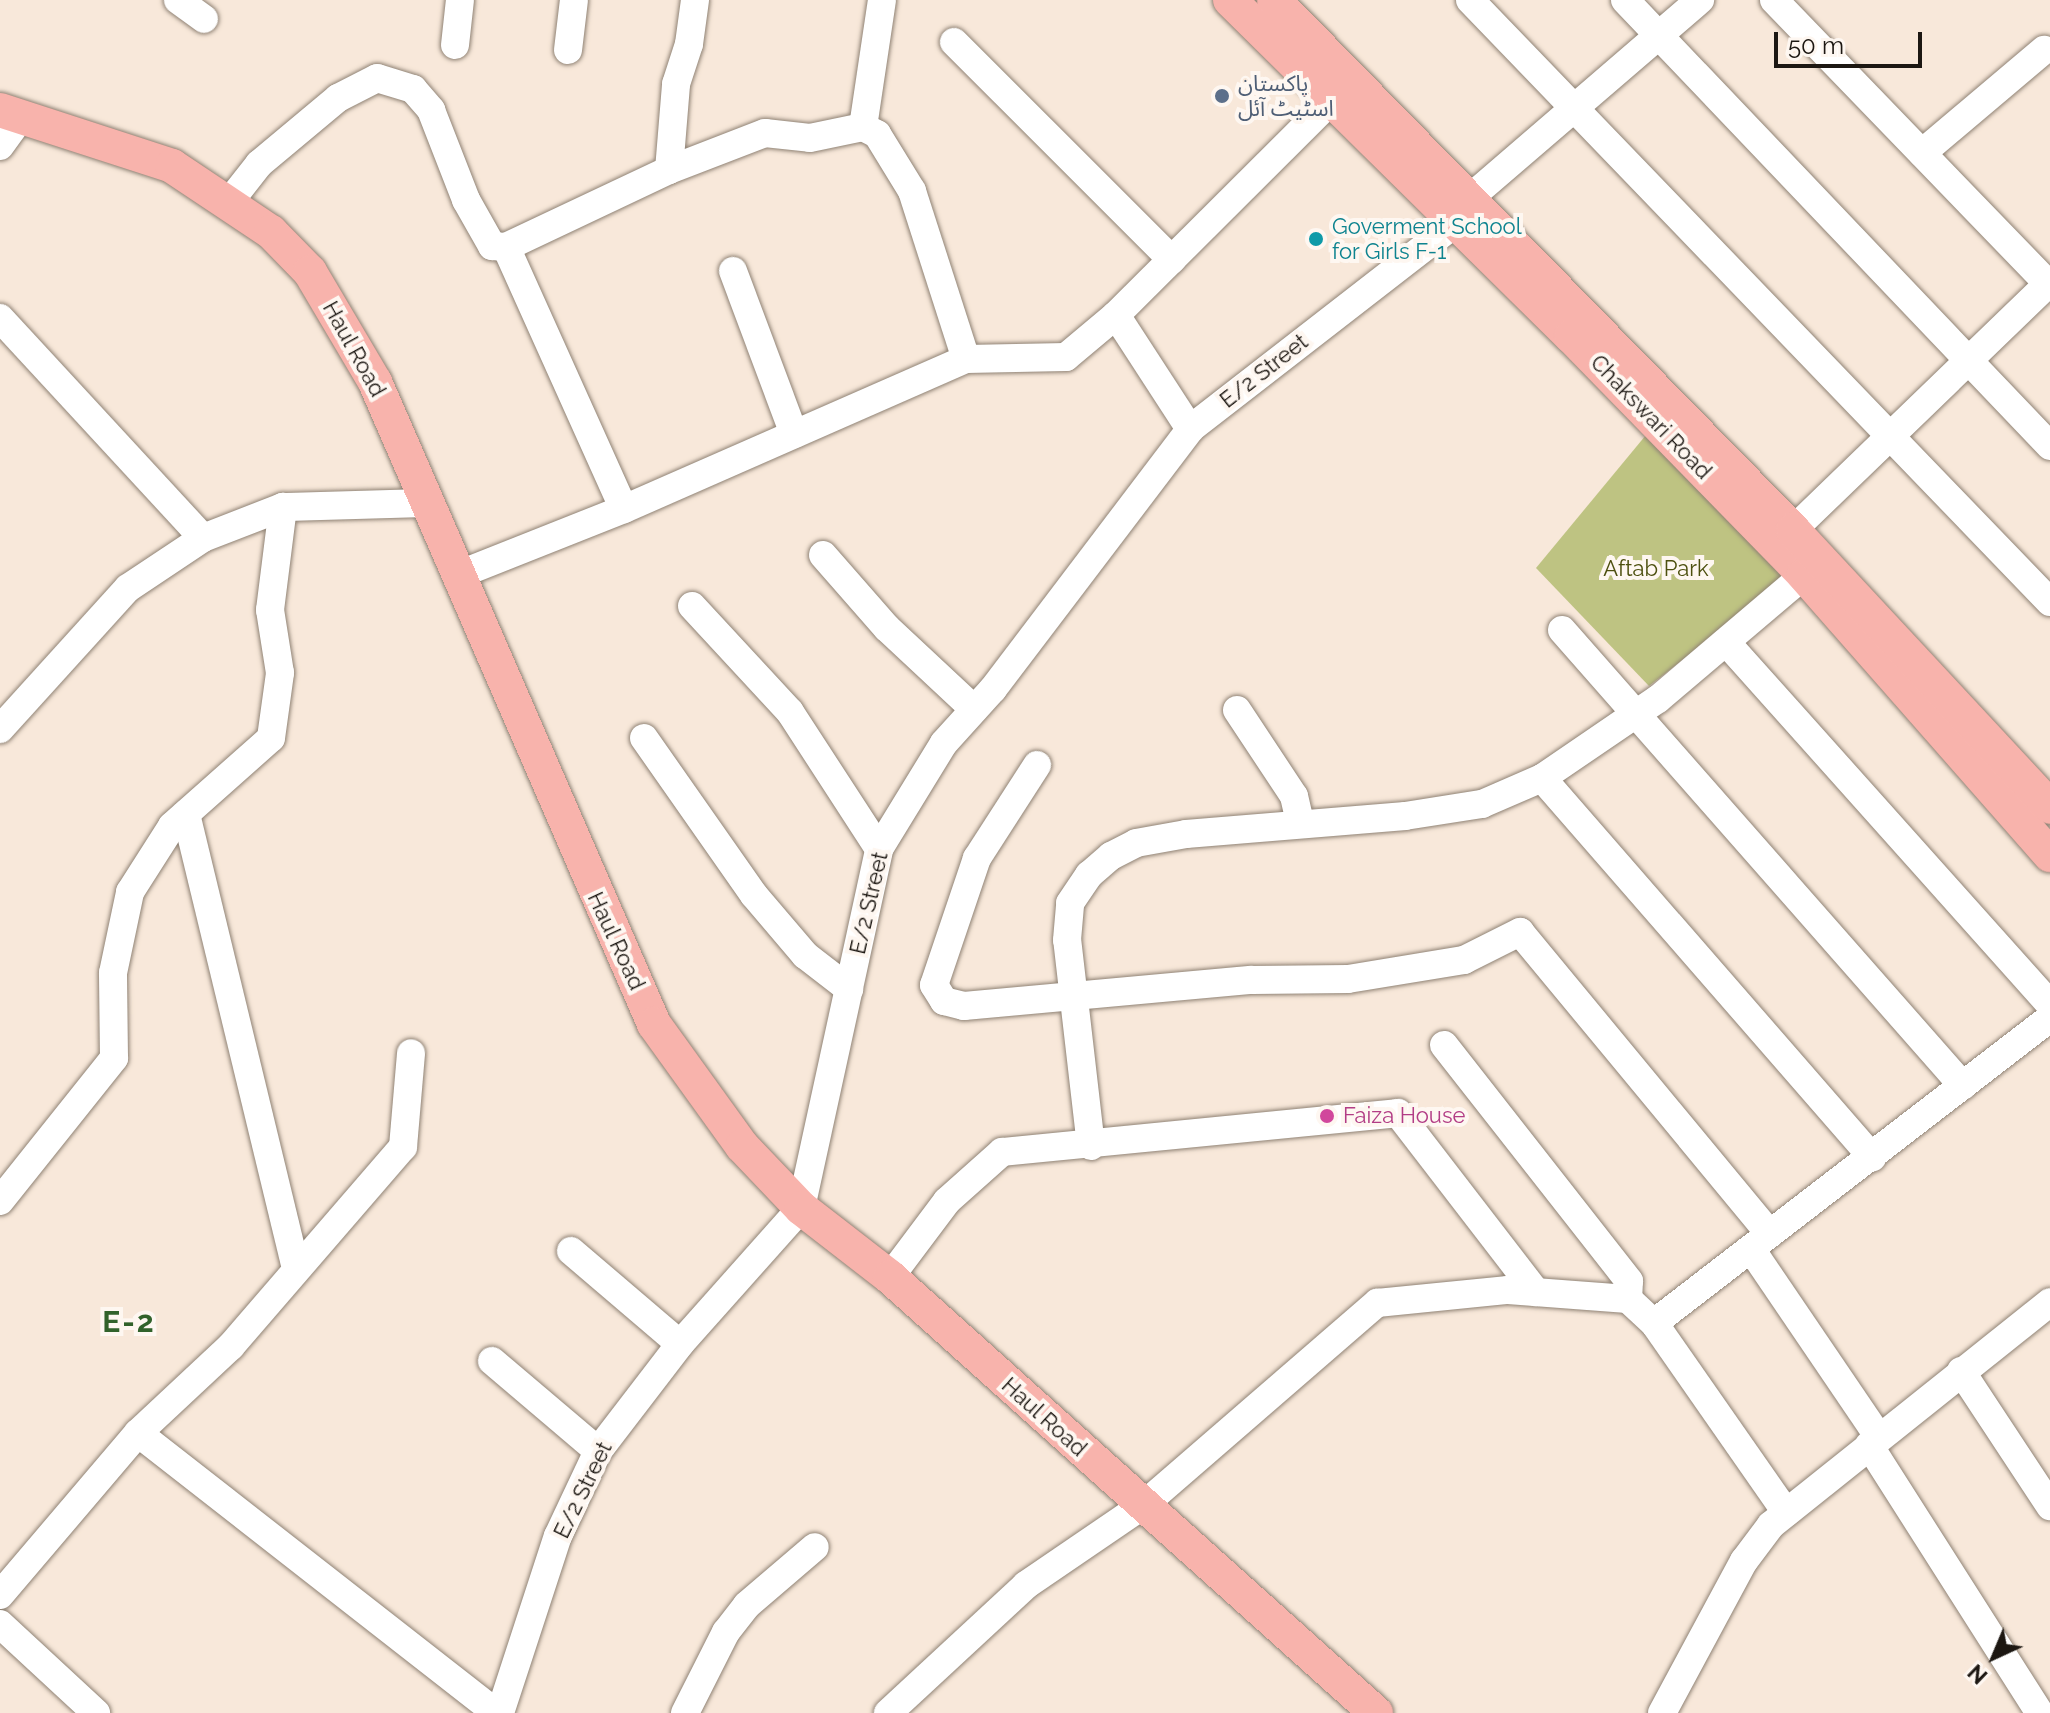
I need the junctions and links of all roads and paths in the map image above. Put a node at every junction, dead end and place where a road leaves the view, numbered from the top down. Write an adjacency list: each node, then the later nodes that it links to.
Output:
1 (178, 0): 12 (street)
2 (460, 0): 15 (street)
3 (574, 0): 16 (street)
4 (695, 0): 24 (street)
5 (882, 0): 21 (street)
6 (1230, 0): 18 (main road, Chakswari Road)
7 (1274, 0): 25 (main road, Chakswari Road)
8 (1470, 0): 19 (street)
9 (1625, 0): 13 (street)
10 (1700, 0): 13 (street)
11 (1774, 0): 23 (street)
12 (204, 19)
13 (1660, 35): 19 (street); 35 (street)
14 (954, 42): 29 (street)
15 (455, 45)
16 (568, 50)
17 (2044, 50): 23 (street)
18 (1330, 102): 27 (main road, Chakswari Road); 29 (street)
19 (1576, 107): 25 (street); 38 (street)
20 (10, 114): 22 (street); 26 (main road, Haul Road)
21 (863, 127): 24 (street); 34 (street)
22 (0, 146)
23 (1922, 153): 31 (street)
24 (669, 170): 28 (street)
25 (1472, 196): 43 (main road, Chakswari Road)
26 (230, 201): 28 (street); 40 (main road, Haul Road)
27 (1453, 225): 36 (street, E/2 Street); 47 (main road, Chakswari Road)
28 (506, 247): 42 (street)
29 (1172, 260): 32 (street)
30 (733, 271): 37 (street)
31 (2049, 284): 35 (street)
32 (1116, 315): 34 (street); 36 (street)
33 (0, 318): 44 (street)
34 (966, 359): 37 (street)
35 (1969, 361): 38 (street); 39 (street)
36 (1190, 429): 52 (street, E/2 Street)
37 (794, 434): 42 (street)
38 (1892, 436): 43 (street); 48 (street)
39 (2050, 446)
40 (428, 503): 41 (street); 46 (main road, Haul Road)
41 (283, 507): 44 (street); 60 (street)
42 (624, 509): 46 (street)
43 (1793, 530): 59 (main road, Chakswari Road)
44 (203, 538): 55 (street)
45 (823, 555): 52 (street)
46 (460, 574): 74 (main road, Haul Road)
47 (1804, 575): 51 (street); 63 (main road, Chakswari Road)
48 (2050, 602)
49 (692, 606): 62 (street)
50 (1562, 630): 54 (street)
51 (1726, 642): 54 (street); 66 (street)
52 (974, 709): 62 (street, E/2 Street)
53 (1237, 710): 61 (street)
54 (1637, 713): 58 (street); 70 (street)
55 (0, 729)
56 (644, 738): 64 (street)
57 (1037, 765): 65 (street)
58 (1542, 778): 61 (street); 72 (street)
59 (2050, 807)
60 (186, 814): 73 (street); 77 (street)
61 (1300, 822): 65 (street)
62 (879, 849): 64 (street, E/2 Street)
63 (2050, 855)
64 (849, 989): 74 (street, E/2 Street)
65 (1070, 998): 71 (street); 75 (street)
66 (2050, 1005)
67 (2050, 1018): 70 (street)
68 (1444, 1045): 80 (street)
69 (411, 1053): 77 (street)
70 (1963, 1086): 72 (street)
71 (1091, 1146): 78 (street); 79 (street)
72 (1872, 1157): 75 (street)
73 (0, 1201)
74 (801, 1208): 78 (main road, Haul Road); 83 (street, E/2 Street)
75 (1761, 1242): 82 (street); 87 (street)
76 (571, 1251): 83 (street)
77 (296, 1269): 86 (street)
78 (890, 1277): 89 (main road, Haul Road)
79 (1536, 1292): 80 (street); 89 (street)
80 (1628, 1299): 82 (street)
81 (2050, 1304): 85 (street)
82 (1654, 1323): 91 (street)
83 (680, 1344): 88 (street, E/2 Street)
84 (492, 1361): 88 (street)
85 (1961, 1371): 87 (street); 90 (street)
86 (138, 1433): 93 (street); 96 (street)
87 (1874, 1441): 91 (street); 101 (street)
88 (598, 1451): 96 (street, E/2 Street)
89 (1143, 1506): 98 (street); 99 (main road, Haul Road)
90 (2050, 1506)
91 (1786, 1512): 100 (street)
92 (815, 1547): 97 (street)
93 (0, 1595)
94 (0, 1624): 95 (street)
95 (96, 1713)
96 (498, 1713)
97 (685, 1713)
98 (888, 1713)
99 (1376, 1713)
100 (1662, 1713)
101 (2040, 1713)

